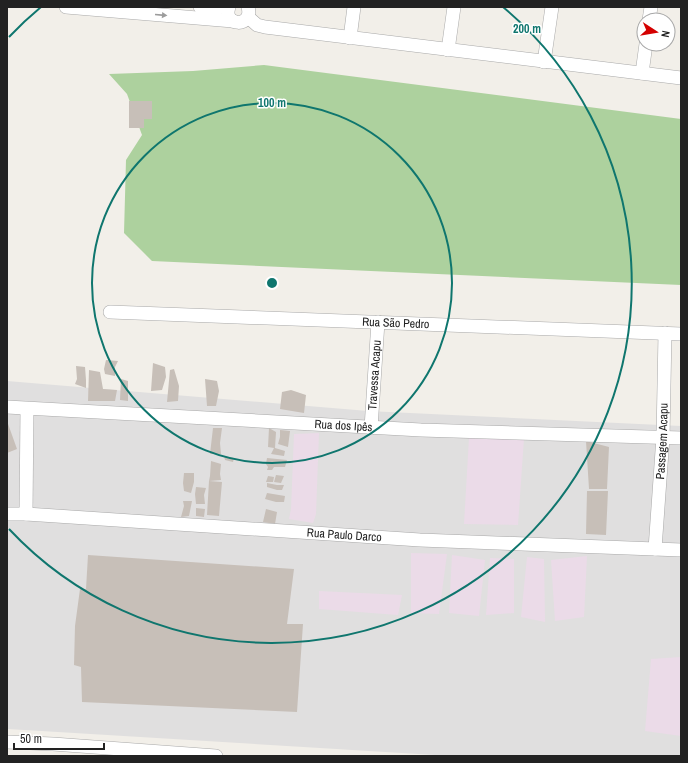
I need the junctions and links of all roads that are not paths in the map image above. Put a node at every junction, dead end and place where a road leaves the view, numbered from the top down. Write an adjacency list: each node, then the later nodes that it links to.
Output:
1 (66, 7): 9 (street, one-way to 9)
2 (200, 7): 3 (street)
3 (224, 7)
4 (229, 7): 9 (street)
5 (354, 7): 10 (street)
6 (454, 7): 11 (street)
7 (552, 7): 13 (street)
8 (249, 10): 9 (street); 10 (street)
9 (233, 21)
10 (350, 38): 11 (street)
11 (448, 50): 13 (street)
12 (645, 52): 14 (street)
13 (544, 62): 14 (street)
14 (642, 73): 15 (street)
15 (681, 78)
16 (110, 312): 17 (street, Rua São Pedro)
17 (378, 322): 18 (street, Rua São Pedro); 22 (street, Travessa Acapu)
18 (665, 333): 19 (street, Rua São Pedro); 23 (street, Passagem Acapu)
19 (681, 334)
20 (7, 407): 21 (street, Rua dos Ipês)
21 (27, 409): 22 (street, Rua dos Ipês); 26 (street)
22 (371, 428): 23 (street, Rua dos Ipês)
23 (663, 437): 24 (street, Rua dos Ipês); 27 (street, Passagem Acapu)
24 (681, 438)
25 (7, 514): 26 (street, Rua Paulo Darco)
26 (26, 514): 27 (street, Rua Paulo Darco)
27 (655, 549): 28 (street, Rua Paulo Darco)
28 (681, 550)
29 (7, 742): 30 (street)
30 (216, 756)

